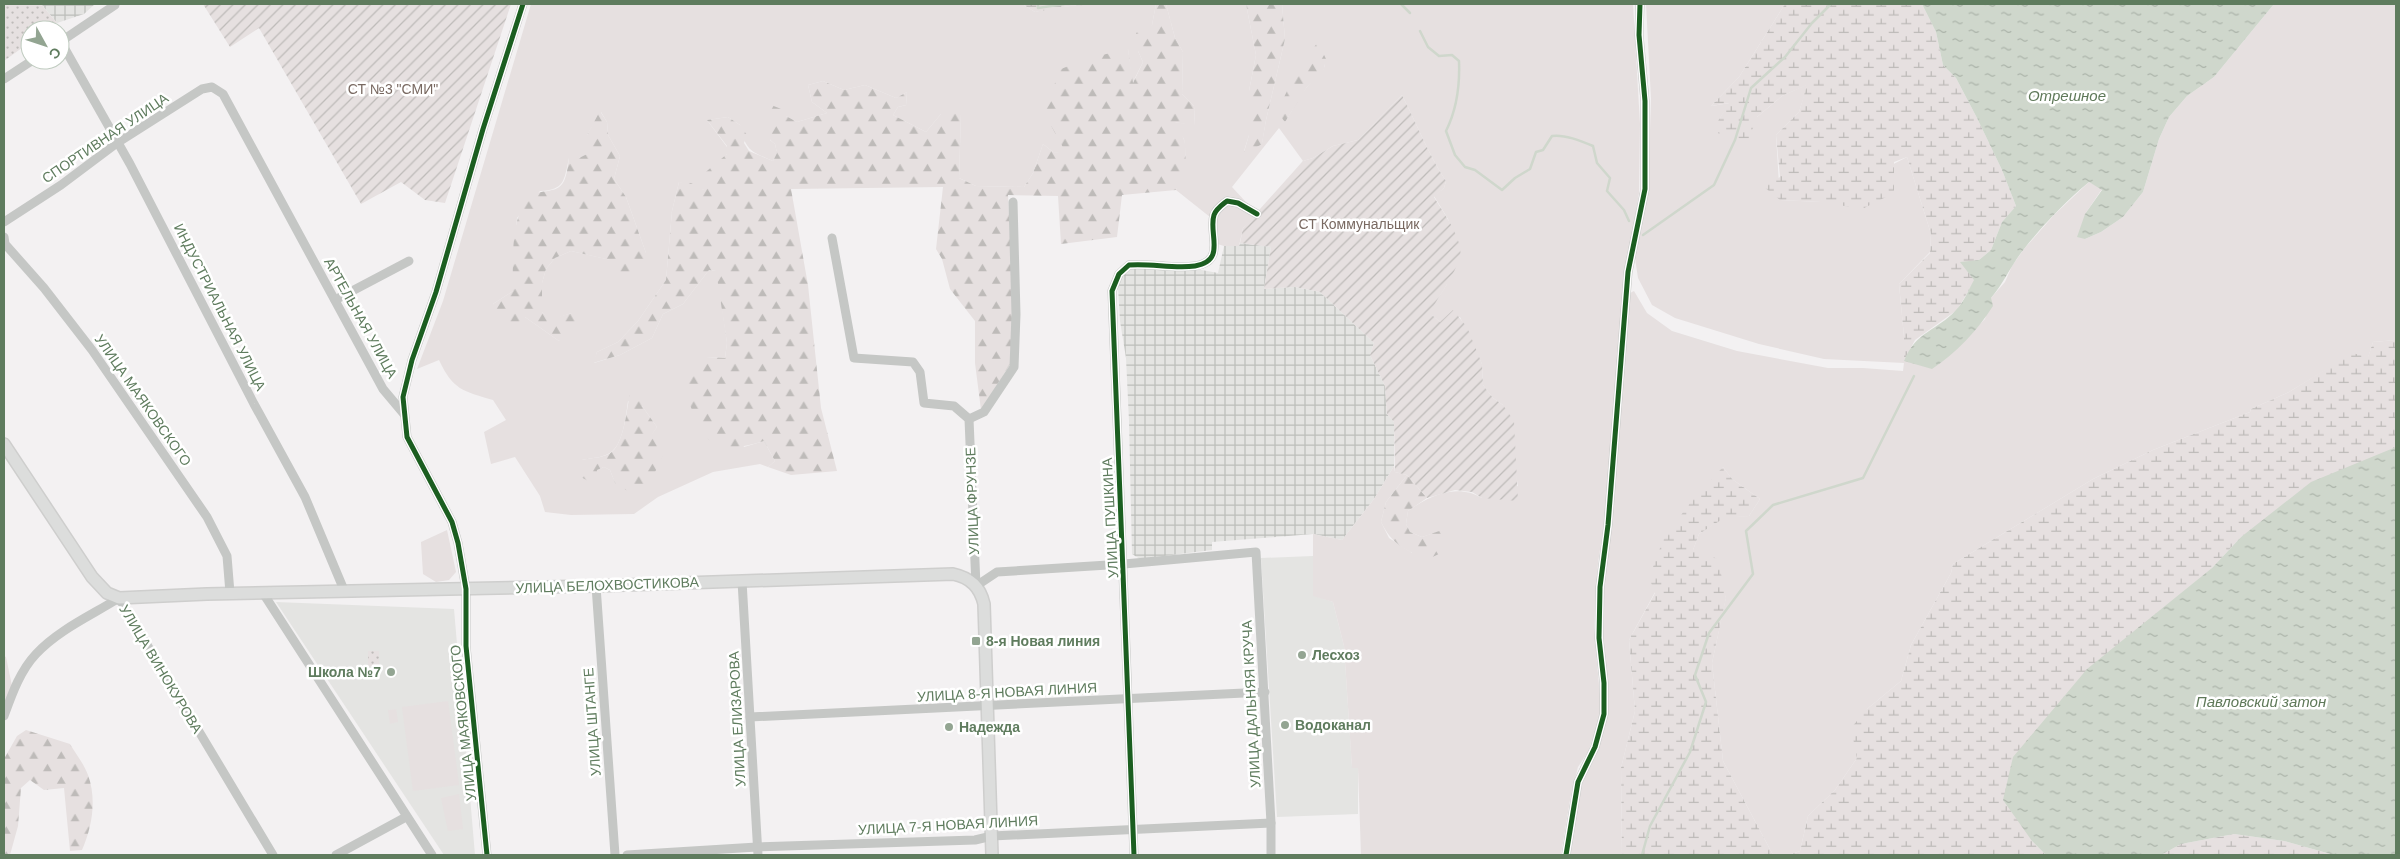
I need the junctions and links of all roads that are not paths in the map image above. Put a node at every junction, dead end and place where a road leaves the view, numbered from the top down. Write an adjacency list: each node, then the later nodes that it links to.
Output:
1 (523, 4): 17 (street)
2 (1640, 4): 48 (street)
3 (114, 5): 4 (street)
4 (70, 35)
5 (70, 60): 9 (street, ИНДУСТРИАЛЬНАЯ УЛИЦА)
6 (20, 69): 7 (street)
7 (4, 79)
8 (223, 94): 9 (street, СПОРТИВНАЯ УЛИЦА); 16 (street, АРТЕЛЬНАЯ УЛИЦА)
9 (117, 143): 12 (street, СПОРТИВНАЯ УЛИЦА); 25 (street, ИНДУСТРИАЛЬНАЯ УЛИЦА)
10 (1013, 202): 18 (street)
11 (1256, 214): 20 (street, УЛИЦА ПУШКИНА)
12 (4, 222)
13 (4, 237): 26 (street, УЛИЦА МАЯКОВСКОГО)
14 (832, 238): 18 (street)
15 (409, 261): 16 (street)
16 (335, 300): 17 (street, АРТЕЛЬНАЯ УЛИЦА)
17 (404, 415): 24 (street, АРТЕЛЬНАЯ УЛИЦА)
18 (969, 420): 23 (street, УЛИЦА ФРУНЗЕ)
19 (4, 444): 28 (main road, УЛИЦА ВИНОКУРОВА)
20 (1124, 564): 23 (street); 29 (street, УЛИЦА ДАЛЬНЯЯ КРУЧА); 30 (street, УЛИЦА ПУШКИНА)
21 (742, 581): 22 (main road, УЛИЦА БЕЛОХВОСТИКОВА); 23 (main road, УЛИЦА БЕЛОХВОСТИКОВА); 33 (street, УЛИЦА ЕЛИЗАРОВА)
22 (596, 586): 24 (main road, УЛИЦА БЕЛОХВОСТИКОВА); 43 (street, УЛИЦА ШТАНГЕ)
23 (976, 586): 31 (main road, УЛИЦА ФРУНЗЕ)
24 (466, 589): 25 (main road, УЛИЦА БЕЛОХВОСТИКОВА); 42 (street, УЛИЦА МАЯКОВСКОГО)
25 (344, 590): 27 (main road, УЛИЦА БЕЛОХВОСТИКОВА)
26 (230, 593): 27 (main road, УЛИЦА БЕЛОХВОСТИКОВА); 28 (main road, УЛИЦА БЕЛОХВОСТИКОВА)
27 (262, 593): 34 (street)
28 (119, 598): 32 (street, УЛИЦА БЕЛОХВОСТИКОВА); 39 (street, УЛИЦА ВИНОКУРОВА)
29 (1265, 692): 30 (street, УЛИЦА 8-Я НОВАЯ ЛИНИЯ); 35 (street, УЛИЦА ДАЛЬНЯЯ КРУЧА)
30 (1128, 700): 31 (street, УЛИЦА 8-Я НОВАЯ ЛИНИЯ); 36 (street, УЛИЦА ПУШКИНА)
31 (987, 706): 33 (street, УЛИЦА 8-Я НОВАЯ ЛИНИЯ); 37 (main road, УЛИЦА ФРУНЗЕ)
32 (4, 716)
33 (750, 717): 38 (street, УЛИЦА ЕЛИЗАРОВА)
34 (406, 817): 40 (street); 41 (street)
35 (1271, 823): 36 (street, УЛИЦА 7-Я НОВАЯ ЛИНИЯ); 47 (street, УЛИЦА ДАЛЬНЯЯ КРУЧА)
36 (1132, 830): 37 (street, УЛИЦА 7-Я НОВАЯ ЛИНИЯ); 46 (street, УЛИЦА ПУШКИНА)
37 (992, 836): 38 (street, УЛИЦА 7-Я НОВАЯ ЛИНИЯ); 45 (main road, УЛИЦА ФРУНЗЕ)
38 (758, 851): 44 (street, УЛИЦА 7-Я НОВАЯ ЛИНИЯ)
39 (273, 855)
40 (336, 855)
41 (432, 855)
42 (487, 855)
43 (615, 855)
44 (627, 855)
45 (992, 855)
46 (1134, 855)
47 (1271, 855)
48 (1566, 855)

